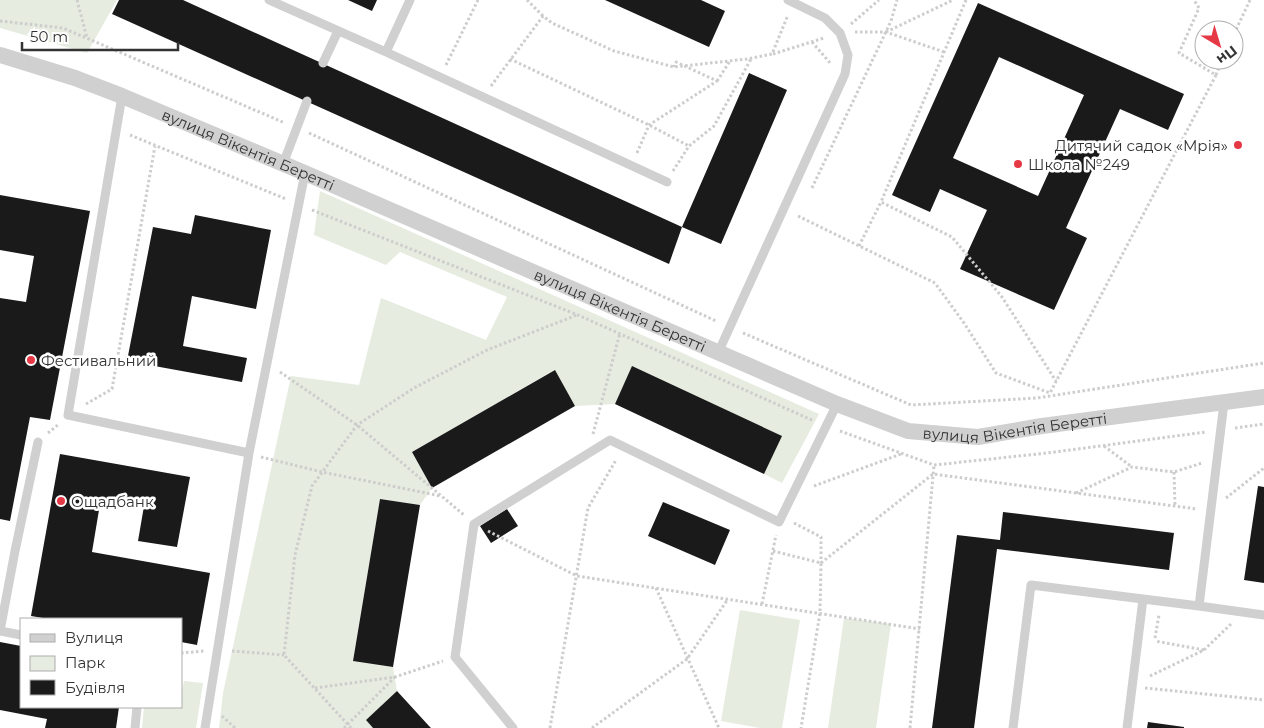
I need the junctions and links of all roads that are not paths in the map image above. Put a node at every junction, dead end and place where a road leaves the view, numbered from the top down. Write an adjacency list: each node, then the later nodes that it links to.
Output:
1 (269, 0): 4 (lane)
2 (410, 0): 5 (lane)
3 (790, 1): 13 (lane)
4 (338, 30): 5 (lane); 7 (lane)
5 (386, 52): 12 (lane)
6 (0, 55): 8 (street, вулиця Вікентія Беретті)
7 (323, 62)
8 (122, 96): 10 (street, вулиця Вікентія Беретті); 18 (lane)
9 (307, 101): 10 (lane)
10 (283, 164): 11 (street, вулиця Вікентія Беретті)
11 (306, 173): 13 (street, вулиця Вікентія Беретті); 18 (lane)
12 (667, 182)
13 (718, 353): 16 (street, вулиця Вікентія Беретті)
14 (1264, 397): 15 (street, вулиця Вікентія Беретті)
15 (1224, 403): 16 (street, вулиця Вікентія Беретті); 20 (lane)
16 (837, 404): 27 (lane)
17 (38, 442): 22 (lane)
18 (249, 453): 26 (lane)
19 (1143, 599): 20 (lane); 28 (lane); 29 (lane)
20 (1199, 606): 21 (lane)
21 (1264, 615)
22 (0, 631): 23 (lane)
23 (20, 635)
24 (137, 708): 25 (lane)
25 (135, 728)
26 (204, 728)
27 (513, 728)
28 (1013, 728)
29 (1127, 728)

